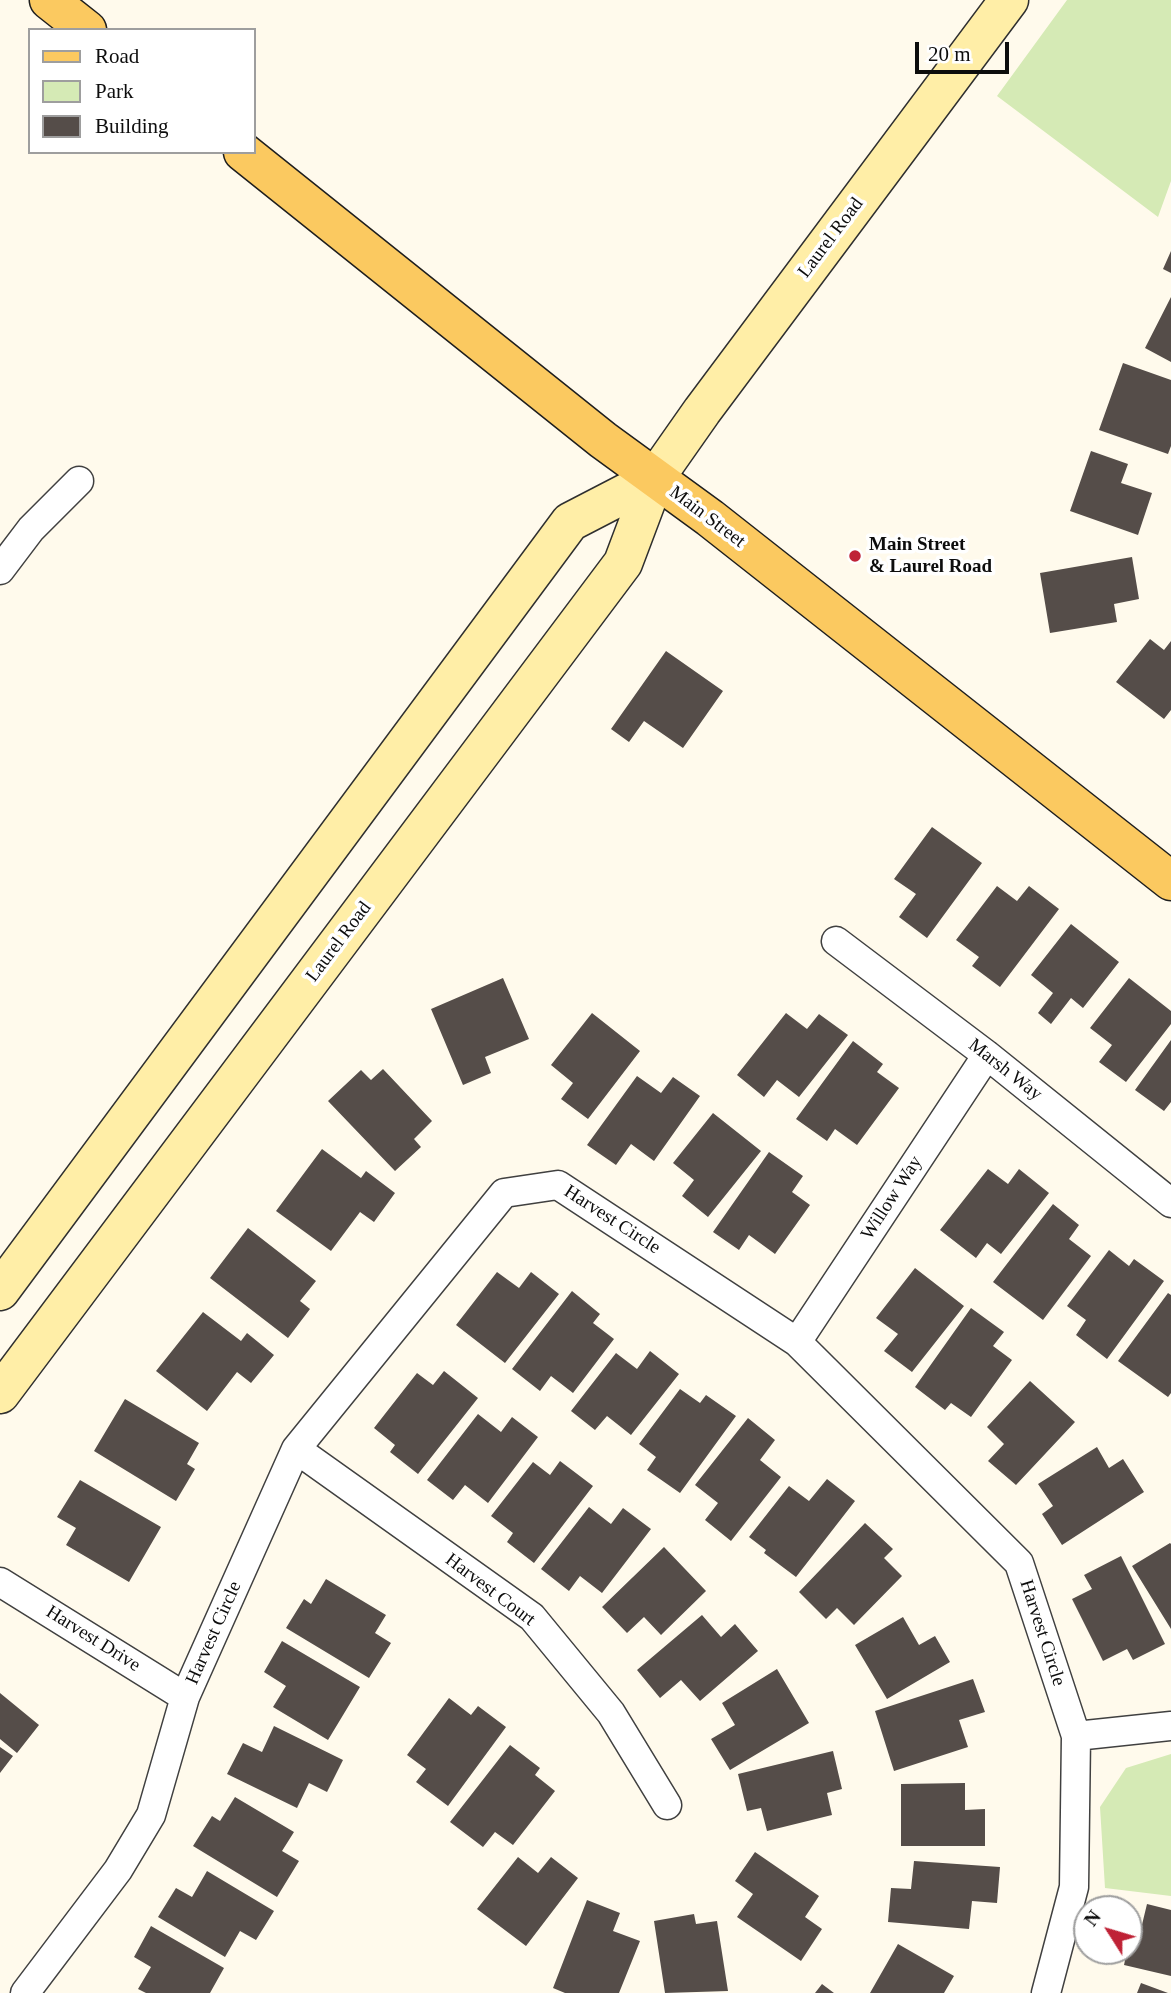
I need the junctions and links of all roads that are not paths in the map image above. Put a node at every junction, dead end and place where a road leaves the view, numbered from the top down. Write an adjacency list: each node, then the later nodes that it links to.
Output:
1 (48, 0): 3 (main road)
2 (1009, 0): 5 (main road, Laurel Road)
3 (84, 28)
4 (246, 154): 5 (main road, Main Street)
5 (655, 478): 8 (main road, Main Street); 12 (main road, Laurel Road); 14 (main road, Laurel Road)
6 (79, 481): 7 (street)
7 (0, 570)
8 (1171, 881)
9 (835, 941): 10 (street, Marsh Way)
10 (987, 1055): 11 (street, Marsh Way); 13 (street, Willow Way)
11 (1171, 1203)
12 (0, 1291)
13 (797, 1342): 15 (street, Harvest Circle); 19 (street, Harvest Circle)
14 (0, 1394)
15 (296, 1449): 17 (street, Harvest Circle); 20 (street, Harvest Court)
16 (0, 1582): 17 (street, Harvest Drive)
17 (185, 1697): 21 (street, Harvest Circle)
18 (1171, 1726): 19 (street)
19 (1076, 1736): 22 (street, Harvest Circle)
20 (667, 1805)
21 (25, 1993)
22 (1046, 1993)

